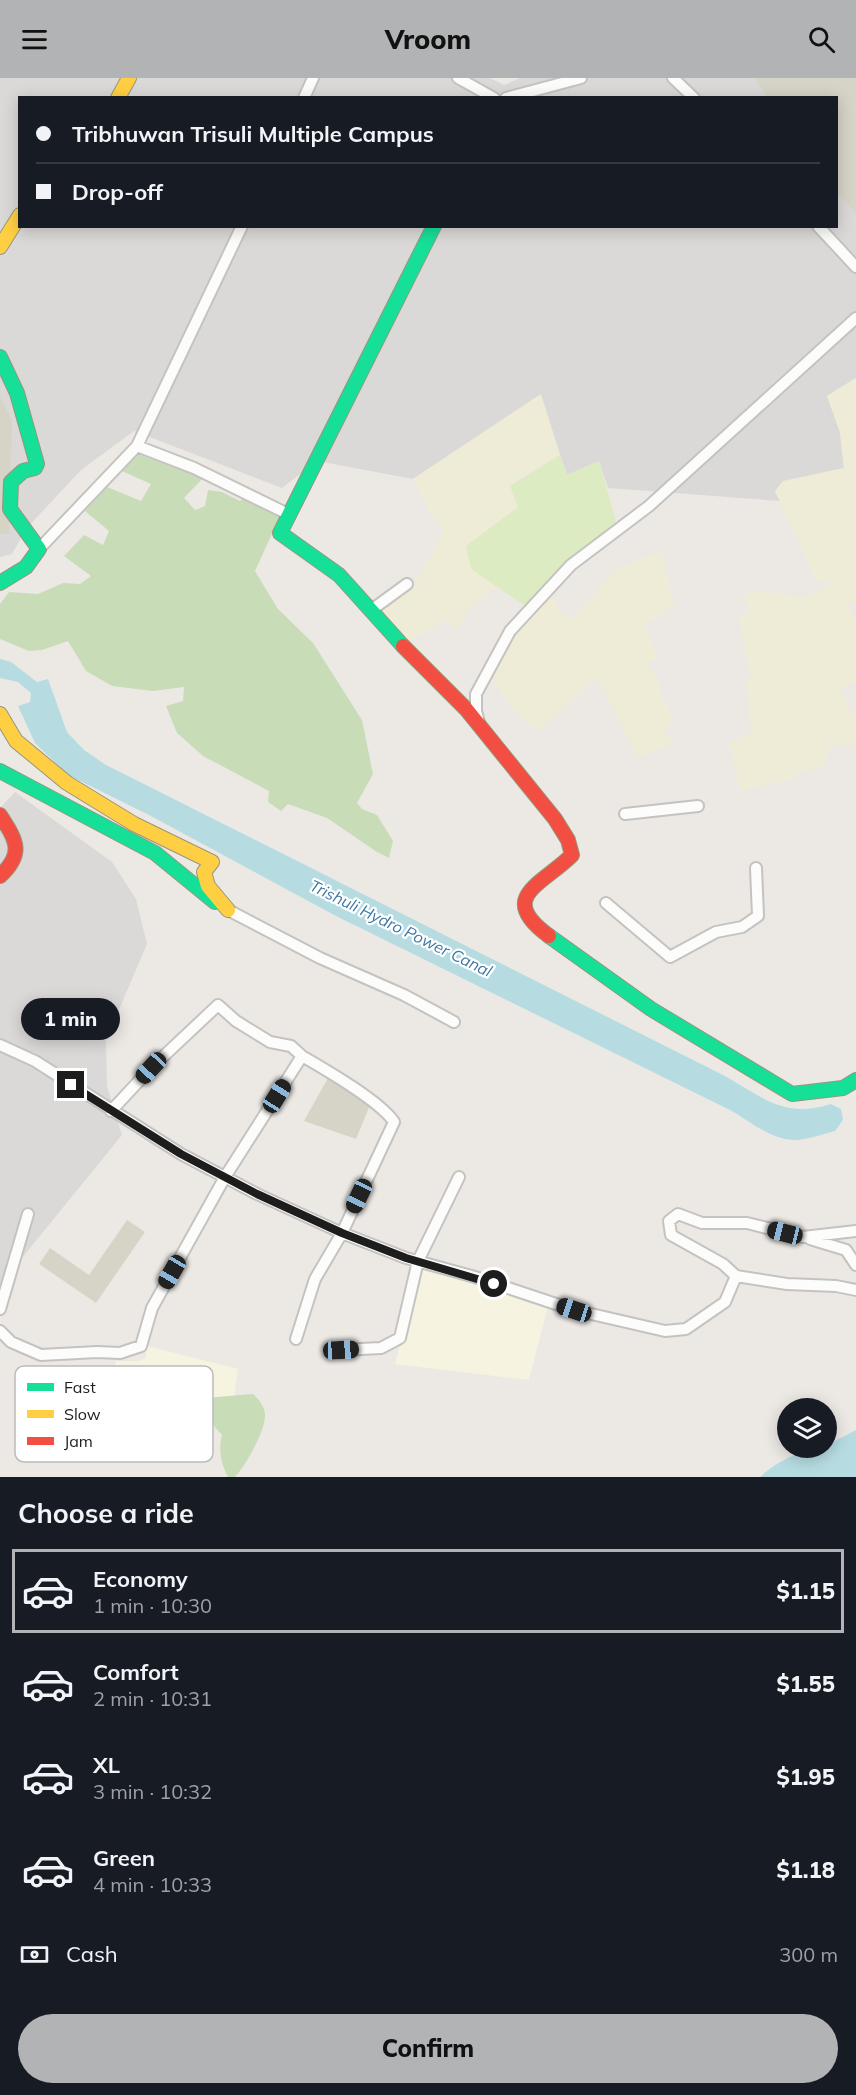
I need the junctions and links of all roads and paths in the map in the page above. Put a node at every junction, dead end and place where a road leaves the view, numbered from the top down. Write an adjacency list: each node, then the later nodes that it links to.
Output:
1 (129, 78): 6 (street)
2 (313, 78): 7 (street)
3 (458, 78): 8 (street)
4 (581, 78): 9 (street)
5 (673, 78): 10 (street)
6 (119, 96)
7 (305, 96)
8 (490, 96)
9 (514, 96)
10 (692, 96)
11 (18, 218): 15 (street)
12 (241, 228): 19 (street)
13 (433, 228): 20 (street)
14 (820, 228): 16 (street)
15 (0, 247)
16 (856, 267)
17 (856, 318): 26 (street)
18 (0, 357): 21 (street)
19 (137, 446): 20 (street); 21 (street)
20 (290, 515): 24 (street)
21 (39, 549): 22 (street)
22 (0, 583)
23 (407, 584): 24 (street)
24 (370, 611): 26 (street)
25 (0, 714): 34 (street)
26 (480, 728): 38 (street)
27 (0, 771): 34 (street)
28 (698, 806): 29 (street)
29 (625, 814)
30 (0, 816): 32 (street)
31 (756, 868): 33 (street)
32 (0, 876)
33 (606, 903)
34 (228, 910): 35 (street)
35 (454, 1022)
36 (0, 1045): 39 (street)
37 (302, 1056): 39 (street); 40 (street); 44 (street)
38 (856, 1080)
39 (111, 1111): 40 (street)
40 (225, 1177): 44 (street); 51 (street)
41 (459, 1177): 46 (street)
42 (28, 1214): 50 (street)
43 (856, 1231): 45 (street)
44 (342, 1233): 46 (street); 52 (street)
45 (804, 1237): 47 (street); 48 (street)
46 (418, 1261): 48 (street); 53 (street)
47 (856, 1265)
48 (736, 1276): 49 (street)
49 (856, 1290)
50 (0, 1309)
51 (0, 1331)
52 (296, 1339)
53 (341, 1350)

